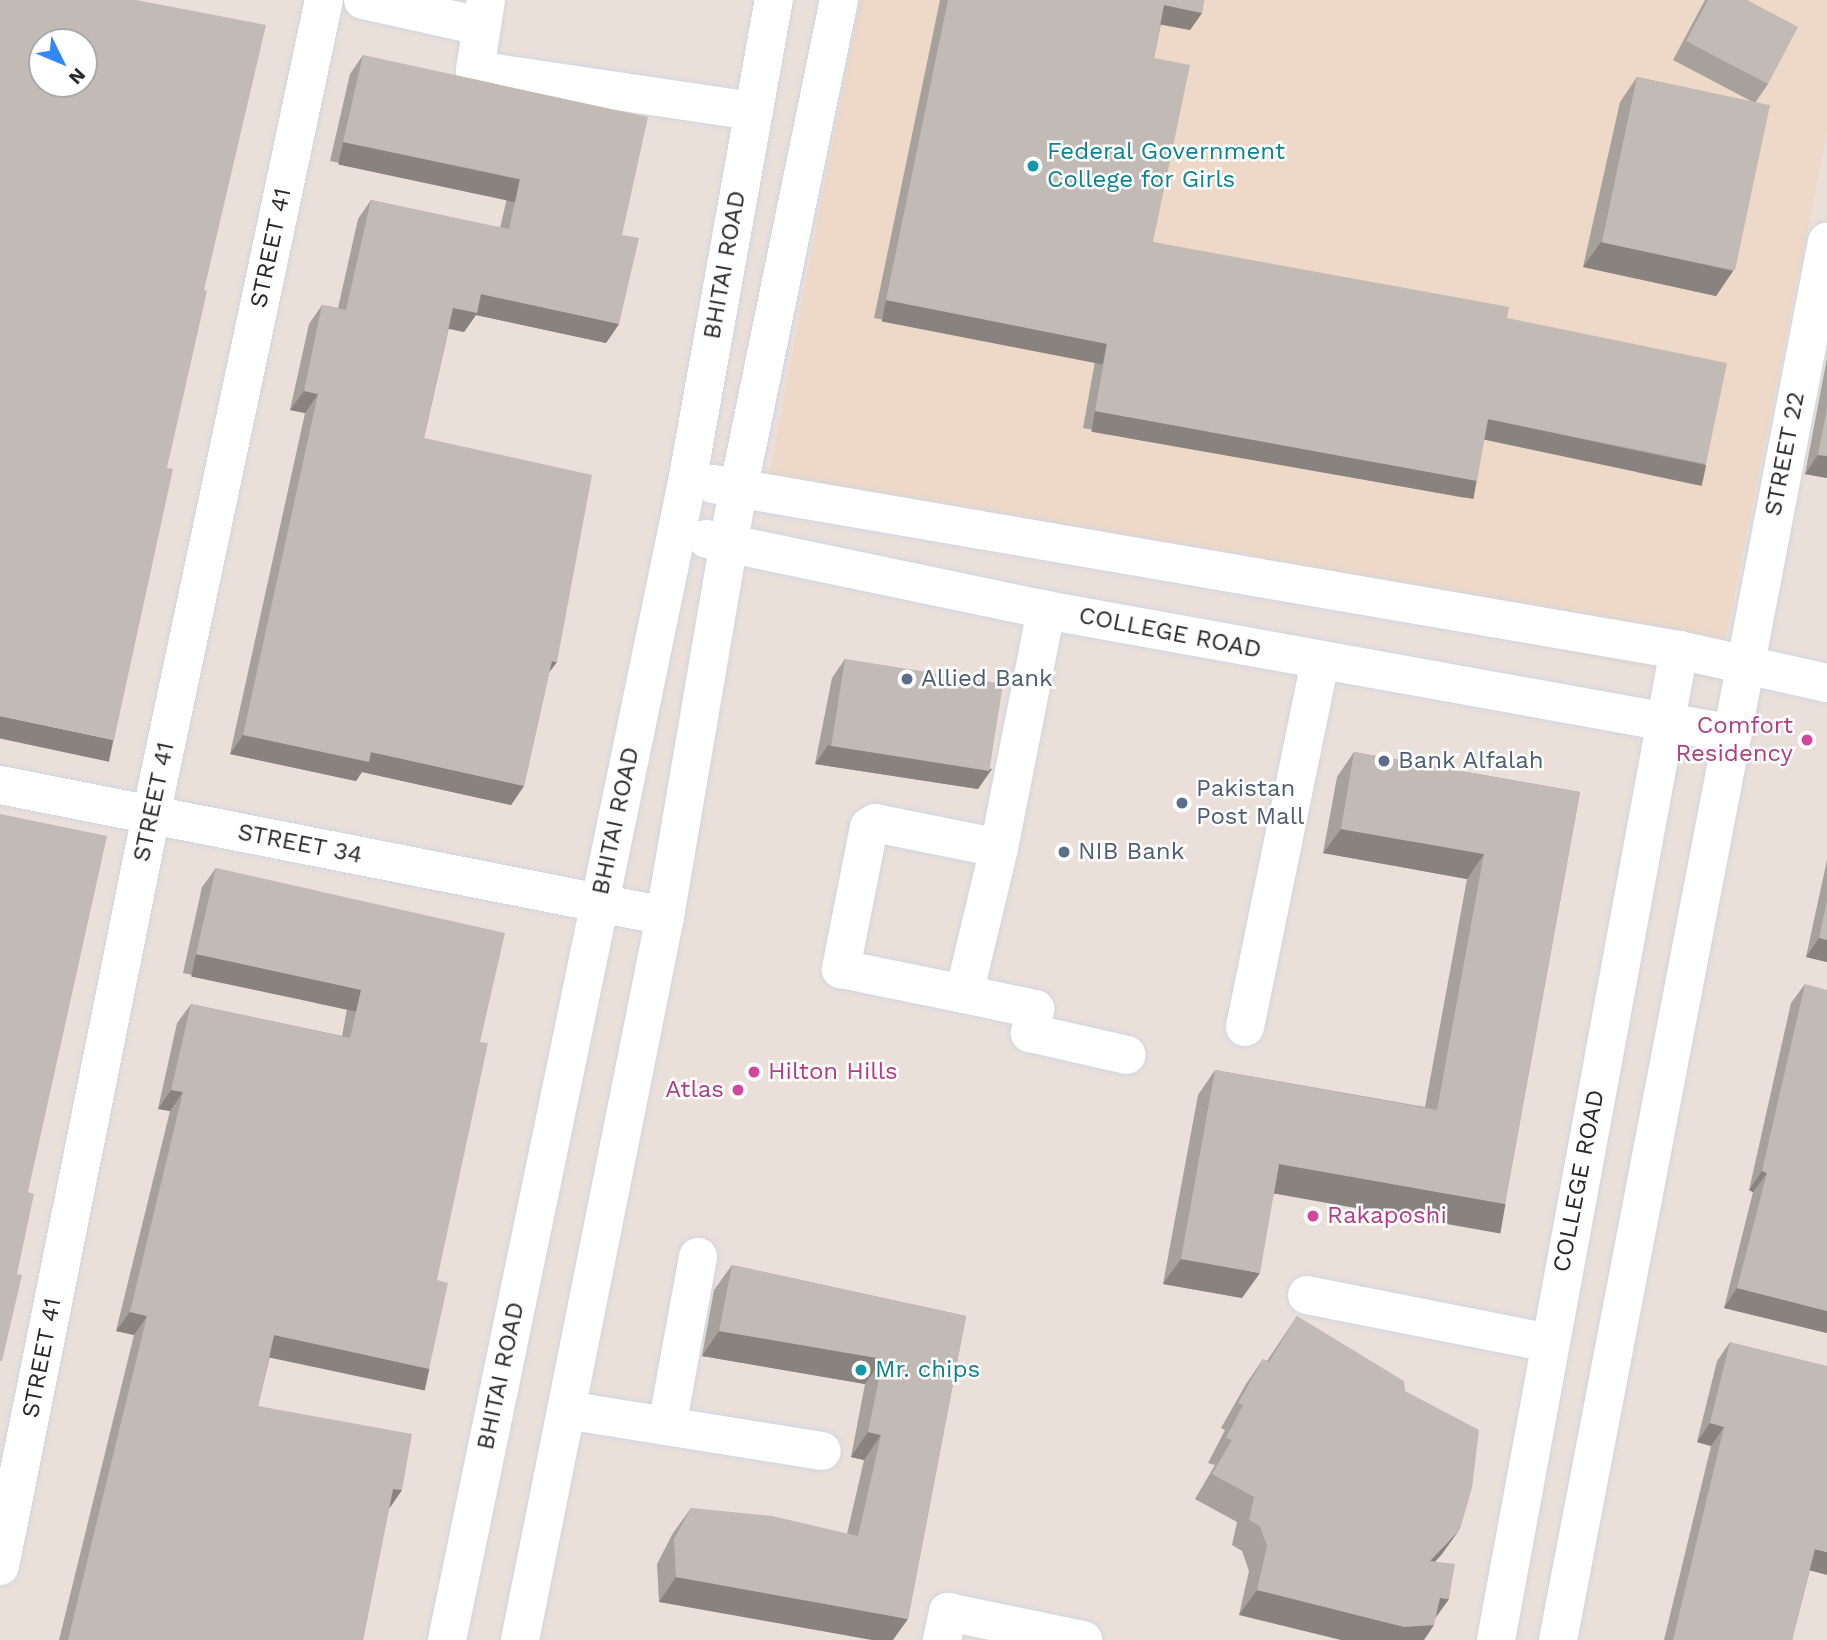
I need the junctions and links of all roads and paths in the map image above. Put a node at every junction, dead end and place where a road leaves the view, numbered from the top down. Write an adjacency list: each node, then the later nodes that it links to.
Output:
1 (324, 0): 20 (street, STREET 41)
2 (363, 0): 5 (street)
3 (774, 0): 6 (street, BHITAI ROAD)
4 (839, 0): 9 (street)
5 (483, 13): 6 (street)
6 (752, 111): 8 (street, BHITAI ROAD)
7 (1826, 251): 15 (street, STREET 22)
8 (688, 477): 9 (street); 10 (street, BHITAI ROAD)
9 (737, 491): 11 (street); 13 (street)
10 (677, 533): 11 (street, COLLEGE ROAD); 22 (street, BHITAI ROAD)
11 (730, 543): 12 (street, COLLEGE ROAD); 23 (street)
12 (1046, 610): 14 (street, COLLEGE ROAD); 21 (street)
13 (1679, 650): 15 (street); 17 (street, COLLEGE ROAD)
14 (1320, 661): 17 (street, COLLEGE ROAD); 25 (street)
15 (1743, 667): 16 (street); 18 (street)
16 (1827, 683)
17 (1666, 724): 18 (street, COLLEGE ROAD); 29 (street, COLLEGE ROAD)
18 (1733, 734): 39 (street)
19 (0, 785): 20 (street, STREET 34)
20 (151, 816): 22 (street, STREET 34); 33 (street, STREET 41)
21 (999, 848): 24 (street); 24 (street)
22 (600, 902): 23 (street, STREET 34); 35 (street, BHITAI ROAD)
23 (665, 916): 30 (street)
24 (964, 994): 26 (street)
25 (1245, 1027)
26 (1127, 1055)
27 (698, 1257): 31 (street)
28 (1307, 1295): 29 (street)
29 (1549, 1343): 38 (street, COLLEGE ROAD)
30 (566, 1410): 31 (street); 36 (street)
31 (667, 1426): 32 (street)
32 (822, 1451)
33 (0, 1566)
34 (945, 1626): 37 (street)
35 (447, 1640)
36 (520, 1640)
37 (1083, 1640)
38 (1496, 1640)
39 (1558, 1640)

